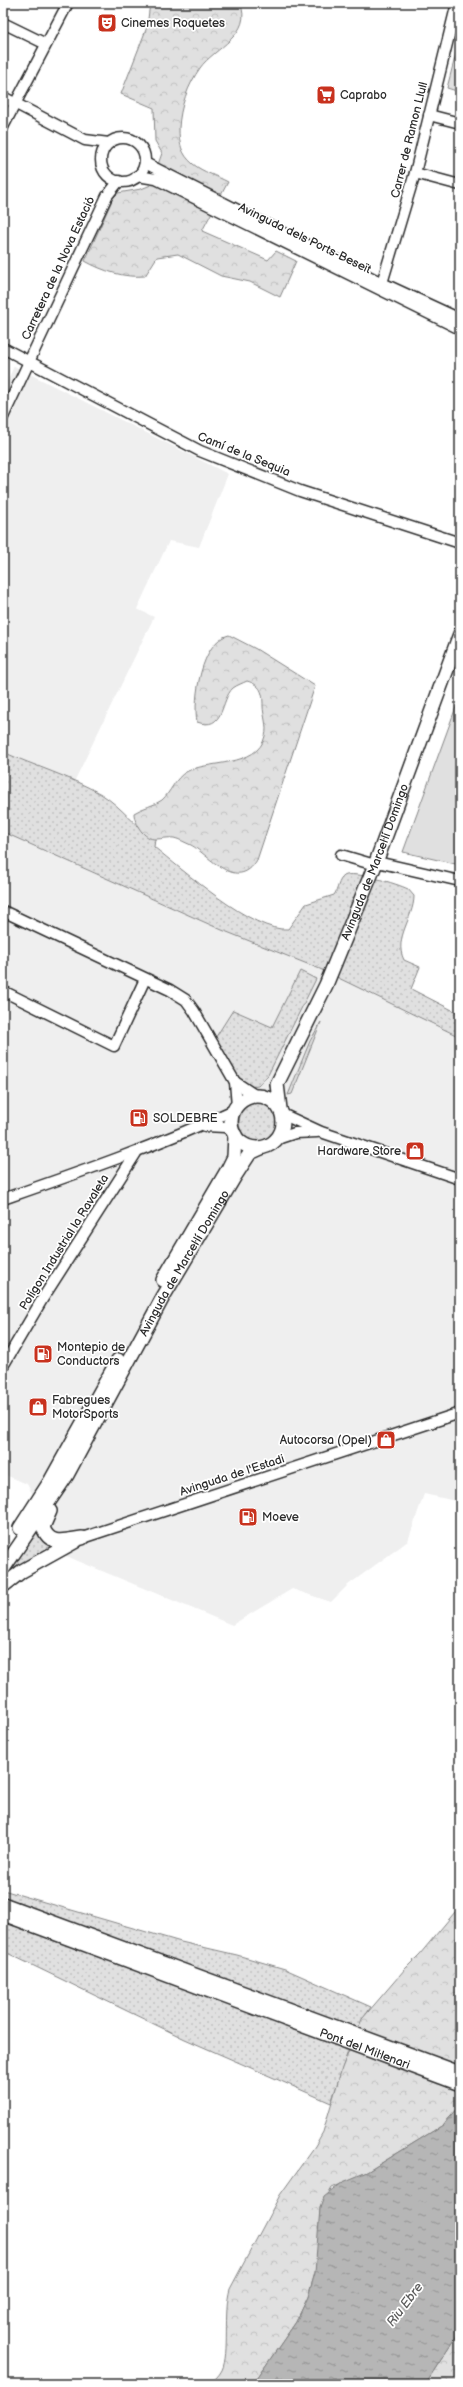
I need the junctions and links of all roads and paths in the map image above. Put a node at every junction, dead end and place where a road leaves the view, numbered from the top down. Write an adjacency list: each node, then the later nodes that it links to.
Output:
1 (68, 3): 4 (street)
2 (457, 3): 7 (street, Carrer de Ramon Llull)
3 (3, 23): 4 (street)
4 (46, 44): 6 (street)
5 (3, 97): 6 (street)
6 (15, 103): 9 (street); 10 (street)
7 (429, 115): 8 (street); 15 (street, Carrer de Ramon Llull)
8 (460, 123)
9 (3, 127)
10 (85, 140): 11 (street); 12 (street)
11 (109, 143): 12 (street); 13 (street)
12 (102, 157): 14 (street)
13 (145, 163): 16 (street); 20 (street, Avinguda dels Ports-Beseït)
14 (106, 173): 17 (street); 19 (street, Carretera de la Nova Estació)
15 (414, 173): 18 (street); 20 (street, Carrer de Ramon Llull)
16 (137, 176): 17 (street); 22 (street, Avinguda dels Ports-Beseït)
17 (119, 181): 19 (street, Carretera de la Nova Estació)
18 (460, 185)
19 (107, 196): 24 (street, Carretera de la Nova Estació)
20 (382, 283): 21 (street, Avinguda dels Ports-Beseït)
21 (460, 319)
22 (460, 329)
23 (3, 348): 24 (street, Camí de la Sequia)
24 (29, 360): 25 (street, Carretera de la Nova Estació); 26 (street, Camí de la Sequia)
25 (3, 417)
26 (460, 543)
27 (460, 634): 29 (main road, Avinguda de Marcel·lí Domingo)
28 (341, 855): 29 (street)
29 (376, 863): 30 (street); 35 (main road, Avinguda de Marcel·lí Domingo)
30 (460, 882)
31 (3, 911): 32 (street)
32 (145, 979): 33 (street); 34 (street)
33 (3, 991)
34 (235, 1082): 36 (street); 37 (street)
35 (277, 1084): 36 (main road); 38 (main road)
36 (257, 1096): 37 (main road); 38 (main road)
37 (235, 1108): 39 (street); 41 (main road)
38 (281, 1112): 40 (street); 42 (main road)
39 (201, 1126): 41 (street); 44 (street)
40 (322, 1132): 42 (street); 45 (street)
41 (234, 1134): 43 (main road); 51 (main road)
42 (277, 1139): 43 (main road)
43 (261, 1148): 49 (main road, Avinguda de Marcel·lí Domingo)
44 (136, 1153): 46 (street); 47 (street, Polígon Industrial la Ravaleta)
45 (460, 1179)
46 (3, 1199)
47 (3, 1366)
48 (460, 1413): 50 (street, Avinguda de l'Estadi)
49 (67, 1475): 50 (main road); 52 (main road, Avinguda de Marcel·lí Domingo)
50 (82, 1538): 53 (main road)
51 (3, 1554)
52 (3, 1569)
53 (3, 1586)
54 (3, 1904): 56 (main road)
55 (3, 1914): 56 (main road)
56 (271, 2010): 57 (main road, Pont del Mil·lenari); 58 (main road, Pont del Mil·lenari)
57 (460, 2074)
58 (460, 2084)

